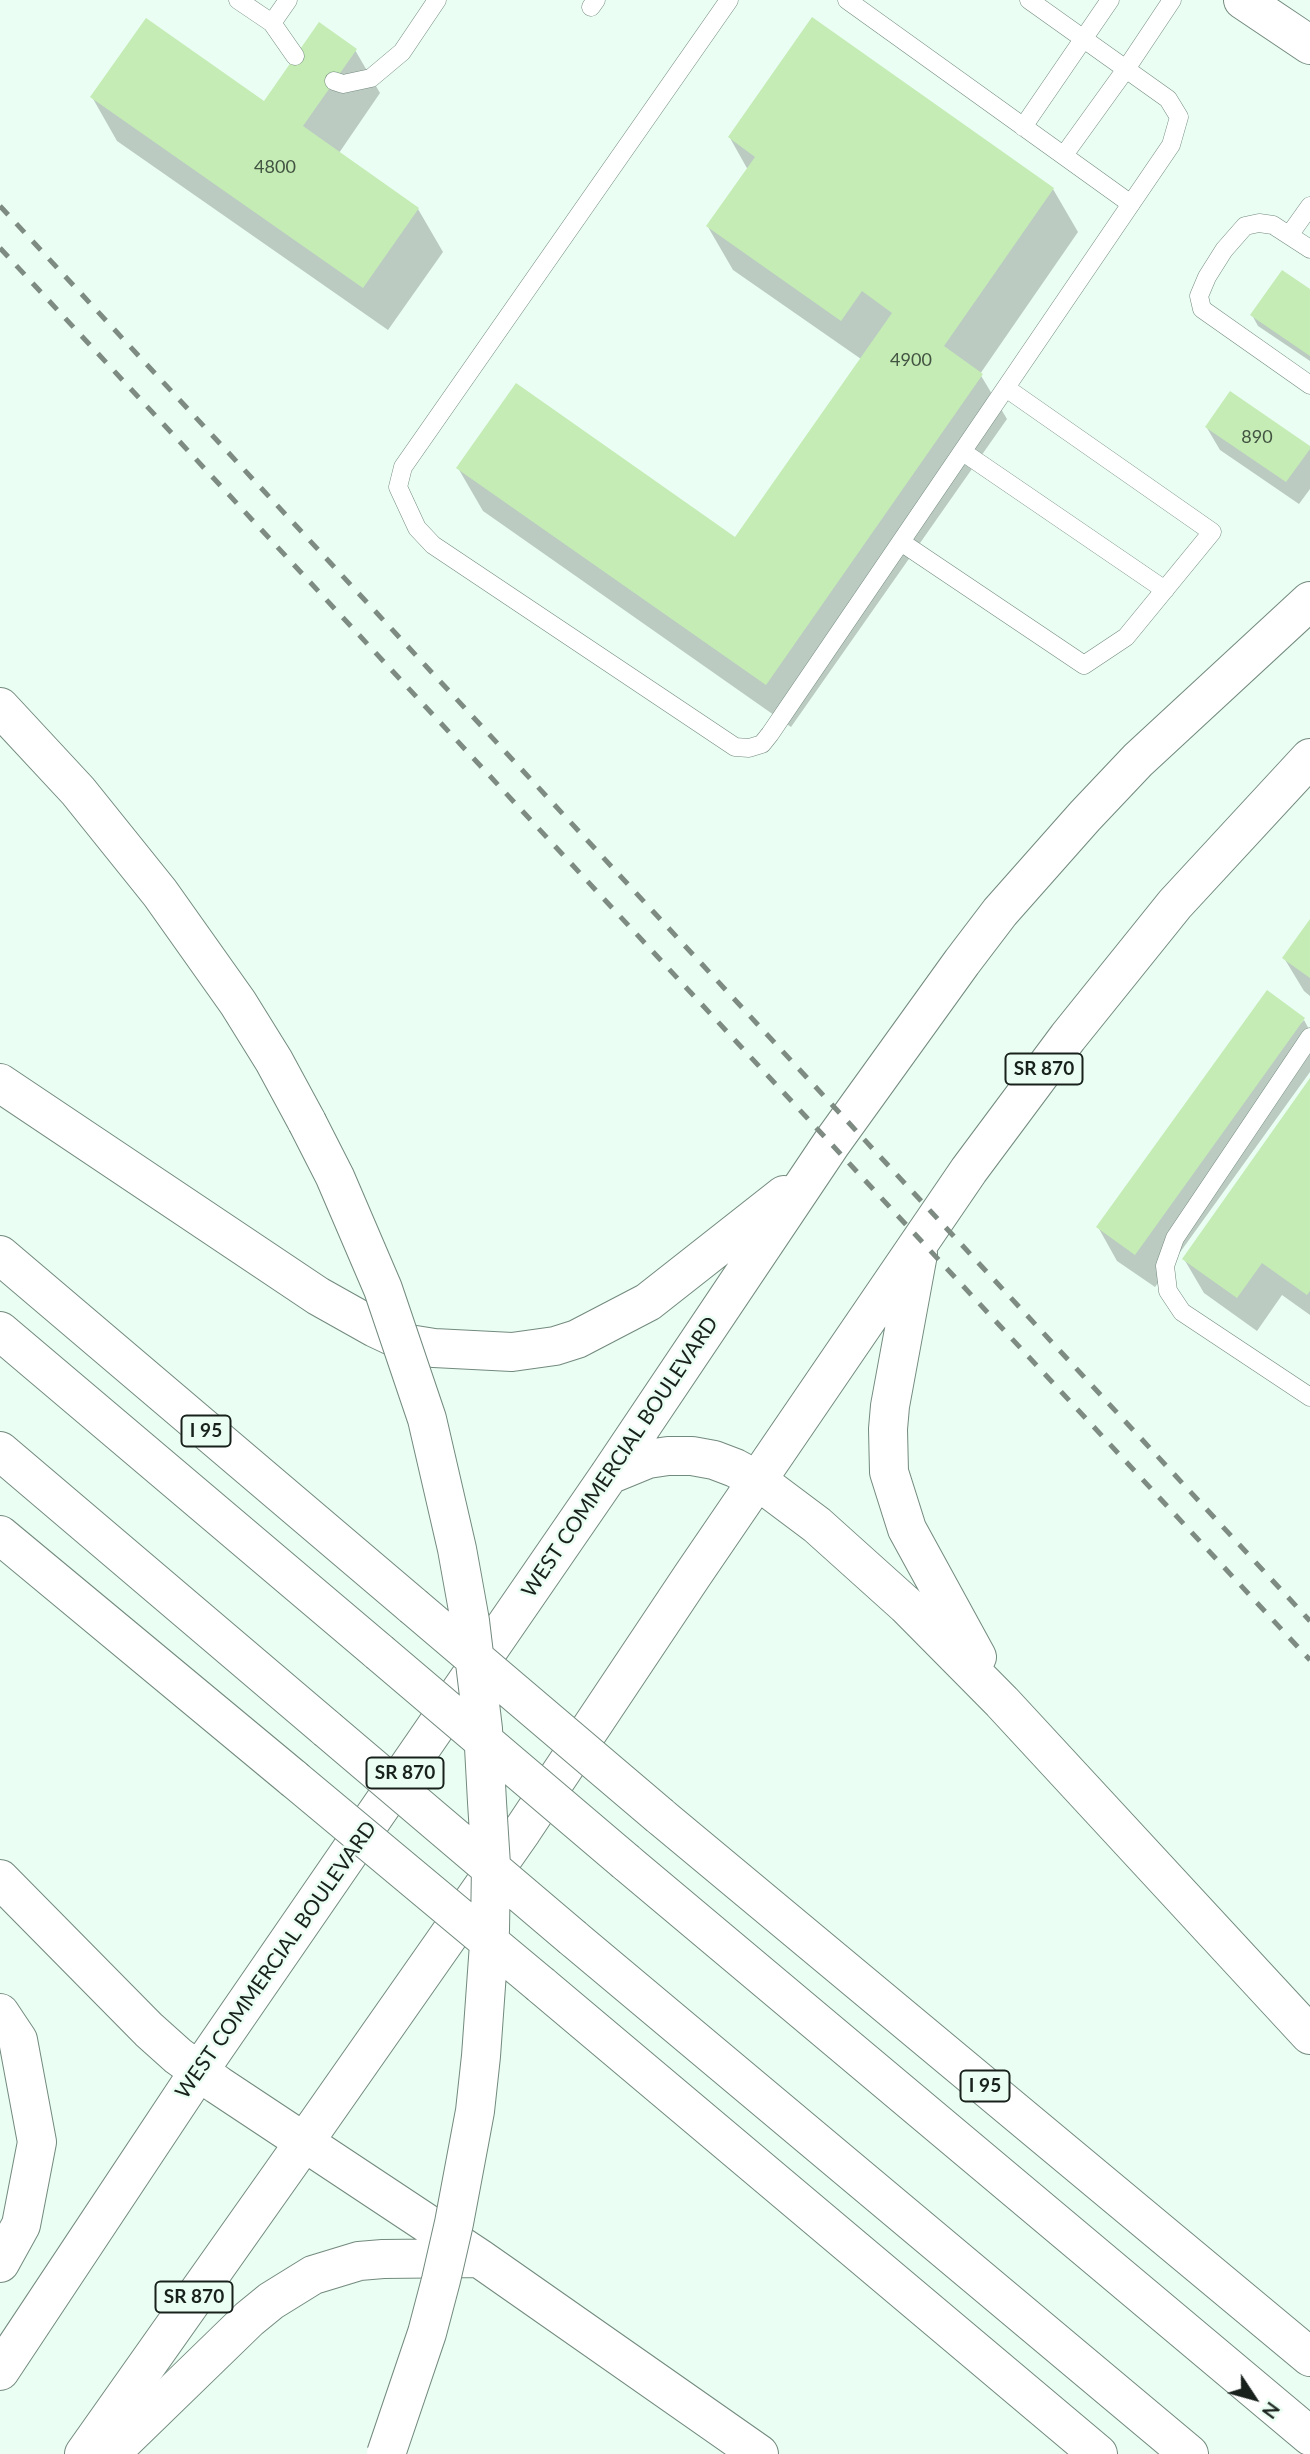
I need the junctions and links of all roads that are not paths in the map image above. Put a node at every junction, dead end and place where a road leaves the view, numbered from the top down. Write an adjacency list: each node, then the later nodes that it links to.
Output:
1 (237, 0): 10 (lane)
2 (288, 0): 10 (lane)
3 (438, 0): 15 (lane)
4 (729, 0): 25 (lane)
5 (847, 0): 16 (lane)
6 (1029, 0): 11 (lane)
7 (1110, 0): 11 (lane)
8 (1172, 0): 14 (lane)
9 (1243, 0): 12 (main road)
10 (272, 23): 13 (lane)
11 (1083, 38): 14 (lane); 16 (lane)
12 (1310, 46)
13 (295, 56)
14 (1126, 69): 17 (lane); 18 (lane)
15 (334, 80)
16 (1023, 127): 17 (lane)
17 (1064, 155): 18 (lane)
18 (1131, 204): 23 (lane)
19 (1310, 206): 20 (lane)
20 (1290, 234): 21 (lane); 22 (lane)
21 (1310, 249)
22 (1310, 385)
23 (1006, 388): 24 (lane); 26 (lane)
24 (963, 452): 25 (lane); 26 (lane)
25 (901, 542): 26 (lane)
26 (1165, 590)
27 (1310, 601): 32 (main road, WEST COMMERCIAL BOULEVARD / SR 870)
28 (0, 708): 54 (main road, bridge)
29 (1310, 758): 33 (main road, SR 870)
30 (1310, 1037): 36 (lane)
31 (0, 1083): 32 (main road)
32 (816, 1170): 38 (main road, WEST COMMERCIAL BOULEVARD / SR 870)
33 (921, 1241): 39 (main road, SR 870); 41 (main road)
34 (0, 1255): 49 (main road, I 95, bridge)
35 (0, 1332): 51 (main road, bridge)
36 (1310, 1397)
37 (0, 1451): 57 (main road, bridge)
38 (609, 1475): 39 (main road); 45 (main road, WEST COMMERCIAL BOULEVARD / SR 870)
39 (757, 1480): 41 (main road); 46 (main road, SR 870)
40 (0, 1535): 56 (main road, bridge)
41 (1002, 1702): 44 (main road)
42 (0, 1879): 45 (main road)
43 (0, 2013): 48 (main road)
44 (1310, 2035)
45 (199, 2071): 46 (main road); 50 (main road, WEST COMMERCIAL BOULEVARD / SR 870)
46 (305, 2141): 47 (main road); 52 (main road, SR 870)
47 (480, 2258): 53 (main road); 55 (main road)
48 (0, 2263)
49 (1310, 2357)
50 (0, 2371)
51 (1310, 2436)
52 (84, 2454)
53 (110, 2454)
54 (387, 2454)
55 (760, 2454)
56 (1098, 2454)
57 (1189, 2454)

